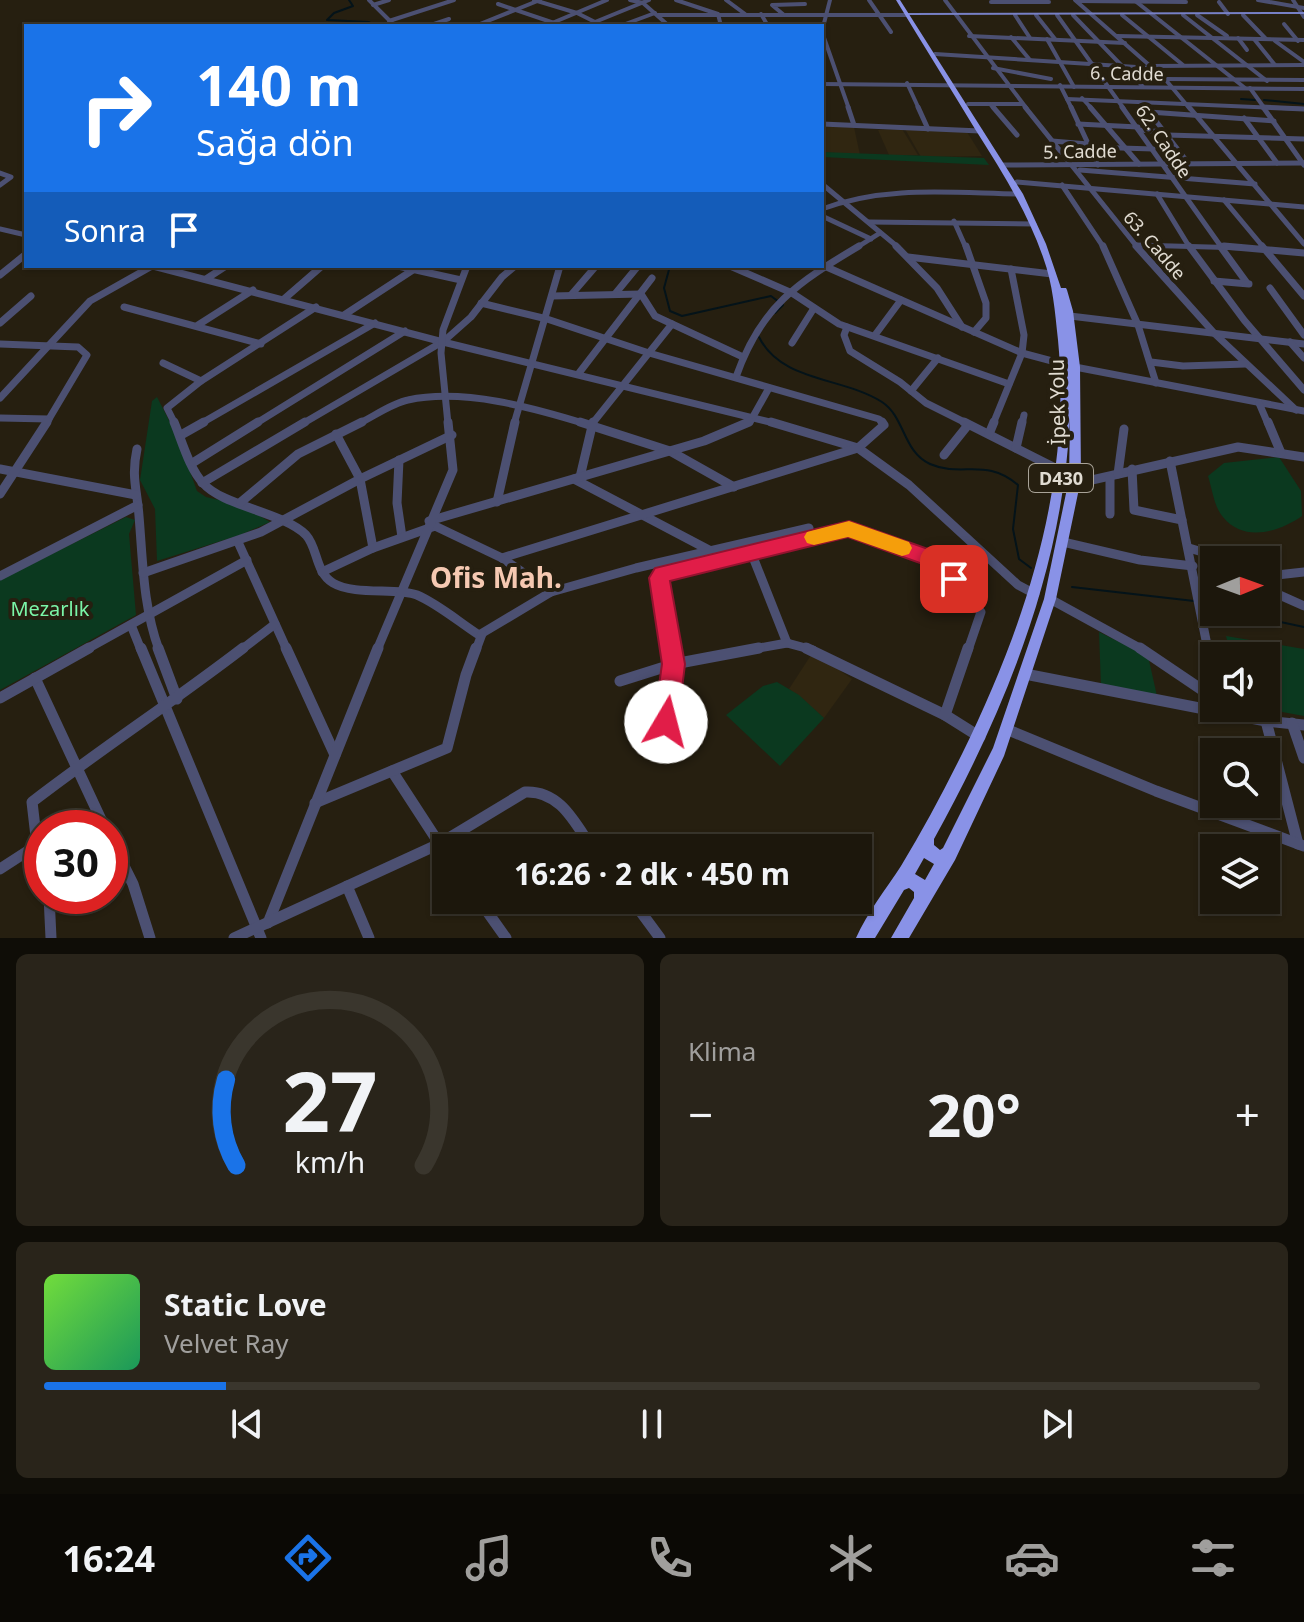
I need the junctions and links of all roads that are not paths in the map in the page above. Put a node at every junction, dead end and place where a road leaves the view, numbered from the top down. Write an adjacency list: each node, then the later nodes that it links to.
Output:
1 (389, 0): 20 (street)
2 (454, 0): 52 (street)
3 (538, 0): 26 (street); 27 (street)
4 (607, 0): 27 (street)
5 (630, 0): 23 (street)
6 (649, 0): 23 (street)
7 (676, 0): 31 (street)
8 (726, 0): 32 (street)
9 (830, 0): 42 (street)
10 (869, 0): 43 (street)
11 (900, 0): 44 (highway, D430)
12 (945, 0): 34 (street, 63. Cadde)
13 (1258, 0): 25 (street)
14 (1293, 0): 25 (street)
15 (990, 1): 16 (street); 28 (street)
16 (1048, 1): 35 (street, 62. Cadde)
17 (1075, 1): 18 (street); 36 (street)
18 (1134, 1): 19 (street); 37 (street)
19 (1185, 1): 38 (street)
20 (371, 2): 52 (street)
21 (806, 2): 40 (street); 41 (street)
22 (1219, 2): 39 (street)
23 (641, 3): 30 (street); 54 (street)
24 (498, 4): 26 (street)
25 (1295, 7): 29 (street)
26 (517, 9): 53 (street); 57 (street)
27 (577, 13): 53 (street); 54 (street)
28 (1002, 13): 34 (main road); 35 (main road)
29 (1303, 13): 39 (main road); 50 (main road)
30 (657, 14): 31 (street); 61 (street); 62 (street)
31 (718, 14): 32 (street); 63 (street)
32 (745, 14): 33 (street)
33 (761, 14): 40 (street); 64 (street)
34 (955, 14): 44 (main road); 45 (main road); 68 (street, 63. Cadde)
35 (1060, 14): 36 (main road); 46 (main road); 47 (main road); 83 (street, 62. Cadde)
36 (1091, 14): 37 (main road); 47 (main road); 48 (main road); 69 (street)
37 (1151, 14): 38 (main road); 48 (main road); 49 (main road); 71 (street)
38 (1196, 14): 39 (main road); 49 (main road); 50 (main road); 74 (street)
39 (1228, 14)
40 (784, 15): 41 (street)
41 (802, 15): 42 (street)
42 (826, 15): 43 (street); 65 (street)
43 (878, 15): 44 (street); 67 (street)
44 (910, 15): 88 (highway, D430); 111 (highway, D430)
45 (1015, 15): 46 (main road); 76 (street)
46 (1036, 15): 79 (street)
47 (1073, 15): 85 (street)
48 (1122, 15): 70 (street)
49 (1183, 15): 72 (street)
50 (1243, 15): 81 (street)
51 (449, 19): 56 (street)
52 (389, 21): 55 (street)
53 (556, 22): 58 (street); 59 (street)
54 (595, 22): 60 (street)
55 (393, 24)
56 (434, 24)
57 (480, 24)
58 (550, 24)
59 (560, 24)
60 (599, 24)
61 (626, 24)
62 (667, 24)
63 (720, 24)
64 (767, 24)
65 (824, 24)
66 (1284, 24): 82 (street)
67 (891, 32)
68 (969, 36): 73 (street); 89 (street, 63. Cadde)
69 (1117, 36): 70 (street); 86 (street)
70 (1149, 36): 71 (street); 95 (street)
71 (1180, 36): 72 (street); 96 (street)
72 (1210, 36): 74 (street); 97 (street)
73 (1011, 37): 76 (street); 92 (street)
74 (1228, 37): 77 (street)
75 (824, 38): 91 (street)
76 (1030, 38): 78 (street)
77 (1238, 38): 80 (street); 87 (street)
78 (1047, 39): 79 (street); 93 (street)
79 (1055, 39): 83 (street)
80 (1254, 39): 81 (street); 98 (street)
81 (1266, 40): 84 (street)
82 (1301, 40): 84 (street)
83 (1077, 41): 85 (street); 99 (street, 62. Cadde)
84 (1274, 41): 94 (street)
85 (1098, 42): 86 (street); 100 (street)
86 (1125, 43): 101 (street)
87 (1247, 50)
88 (935, 54): 89 (street); 111 (highway, D430)
89 (984, 56): 92 (street); 102 (street, 63. Cadde)
90 (824, 59): 91 (street)
91 (833, 59): 110 (street)
92 (1030, 60): 93 (street)
93 (1061, 63): 99 (street); 114 (street)
94 (1304, 64): 98 (street)
95 (1183, 65): 96 (street); 101 (street)
96 (1217, 65): 97 (street); 105 (street)
97 (1250, 65): 98 (street); 106 (street)
98 (1275, 65)
99 (1096, 67): 100 (street); 115 (street, 62. Cadde)
100 (1125, 67): 101 (street); 116 (street)
101 (1152, 67): 104 (street)
102 (993, 68): 103 (street); 112 (street, 63. Cadde)
103 (1051, 79)
104 (1165, 79): 105 (street); 117 (street)
105 (1234, 79): 106 (street); 119 (street)
106 (1265, 79): 107 (street); 120 (street)
107 (1304, 80)
108 (907, 83): 110 (street, 6. Cadde); 111 (street, 6. Cadde); 144 (street)
109 (824, 84): 110 (street, 6. Cadde)
110 (840, 84): 141 (street)
111 (952, 84): 112 (street, 6. Cadde); 126 (highway, D430); 145 (highway, D430)
112 (1007, 84): 113 (street, 6. Cadde); 128 (street, 63. Cadde)
113 (1060, 85): 114 (street, 6. Cadde); 122 (street)
114 (1072, 86): 115 (street, 6. Cadde); 123 (street)
115 (1109, 86): 116 (street, 6. Cadde); 124 (street, 62. Cadde)
116 (1143, 87): 117 (street, 6. Cadde)
117 (1172, 87): 118 (street, 6. Cadde); 129 (street)
118 (1219, 88): 119 (street, 6. Cadde); 130 (street)
119 (1248, 88): 120 (street, 6. Cadde); 131 (street)
120 (1273, 88): 121 (street, 6. Cadde)
121 (1303, 90)
122 (1067, 99): 123 (street); 140 (street)
123 (1083, 100): 124 (street); 142 (street)
124 (1120, 102): 125 (street); 143 (street, 62. Cadde)
125 (1141, 102): 129 (street); 134 (street)
126 (968, 104): 127 (street); 162 (highway, D430)
127 (990, 104): 128 (street); 147 (street)
128 (1022, 104): 152 (street, 63. Cadde)
129 (1187, 104): 130 (street); 135 (street)
130 (1235, 106): 131 (street); 137 (street)
131 (1266, 106): 132 (street); 138 (street)
132 (1295, 108): 133 (street); 136 (street)
133 (1304, 109)
134 (1149, 112): 135 (street); 146 (street)
135 (1199, 117): 137 (street); 148 (street)
136 (1304, 119)
137 (1245, 120): 138 (street); 149 (street)
138 (1274, 121): 150 (street)
139 (824, 124): 141 (street)
140 (1078, 124): 142 (street); 153 (street)
141 (854, 125): 144 (street)
142 (1104, 125): 143 (street); 154 (street)
143 (1139, 128): 146 (street); 155 (street, 62. Cadde)
144 (928, 129): 145 (street)
145 (980, 131): 162 (highway, D430)
146 (1166, 134): 148 (street); 160 (street)
147 (1017, 135)
148 (1215, 137): 149 (street); 156 (street)
149 (1260, 139): 150 (street); 157 (street)
150 (1286, 139): 151 (street); 161 (street)
151 (1304, 139)
152 (1052, 141): 153 (street); 164 (street, 63. Cadde)
153 (1088, 146): 154 (street); 163 (street)
154 (1124, 148): 155 (street); 158 (street)
155 (1153, 149): 159 (street, 62. Cadde)
156 (1238, 163): 157 (street, 5. Cadde); 160 (street, 5. Cadde); 168 (street)
157 (1277, 163): 161 (street, 5. Cadde)
158 (1139, 164): 159 (street, 5. Cadde); 163 (street, 5. Cadde)
159 (1163, 164): 160 (street, 5. Cadde); 166 (street, 62. Cadde)
160 (1191, 164): 167 (street)
161 (1304, 164)
162 (1004, 165): 164 (street, 5. Cadde); 172 (highway, D430)
163 (1098, 165): 164 (street, 5. Cadde)
164 (1073, 167): 166 (street); 173 (street, 63. Cadde)
165 (0, 173): 169 (street)
166 (1171, 177): 167 (street); 175 (street, 62. Cadde)
167 (1207, 180): 168 (street)
168 (1255, 184): 178 (street)
169 (0, 185)
170 (1062, 185): 172 (street); 173 (street); 242 (street)
171 (824, 188): 176 (street)
172 (1018, 188): 176 (street); 184 (highway, D430); 236 (highway, İpek Yolu / D430)
173 (1089, 188): 174 (street); 191 (street, 63. Cadde)
174 (1157, 194): 175 (street); 189 (street)
175 (1184, 196): 177 (street); 192 (street, 62. Cadde)
176 (844, 199): 180 (street); 183 (street)
177 (1224, 200): 178 (street); 193 (street)
178 (1270, 203): 179 (street); 190 (street)
179 (1304, 207)
180 (824, 208)
181 (824, 217): 188 (street)
182 (954, 221): 183 (street); 184 (street); 197 (street)
183 (869, 222): 186 (street)
184 (1034, 224): 214 (highway, D430)
185 (0, 229): 187 (street)
186 (880, 233): 188 (street); 196 (street)
187 (24, 235)
188 (871, 239): 198 (street)
189 (1185, 244): 191 (street); 192 (street); 219 (street)
190 (1304, 244)
191 (1136, 245): 247 (street, 63. Cadde)
192 (1218, 245): 193 (street); 219 (street, 62. Cadde)
193 (1265, 251): 194 (street); 228 (street)
194 (1304, 253)
195 (24, 256): 215 (street)
196 (907, 257): 197 (street); 244 (street)
197 (974, 264): 212 (street); 246 (street)
198 (824, 266): 230 (street)
199 (149, 268): 258 (street)
200 (161, 268): 213 (street)
201 (179, 268): 213 (street)
202 (223, 268): 217 (street)
203 (320, 268): 229 (street)
204 (416, 268): 218 (street); 235 (street)
205 (466, 268): 218 (street)
206 (513, 268): 231 (street)
207 (559, 268): 227 (street)
208 (594, 268): 225 (street)
209 (636, 268): 223 (street)
210 (735, 268): 222 (street)
211 (822, 268): 222 (street)
212 (1011, 269): 214 (street); 260 (street)
213 (174, 271): 217 (street)
214 (1052, 274): 268 (highway, D430)
215 (0, 275)
216 (652, 278): 224 (street)
217 (206, 279): 221 (street)
218 (461, 280): 252 (street)
219 (1214, 281): 250 (street)
220 (1270, 288): 249 (street)
221 (253, 290): 229 (street); 241 (street)
222 (792, 293): 234 (street); 261 (street)
223 (615, 294): 224 (street); 225 (street)
224 (641, 294): 240 (street); 251 (street)
225 (571, 295): 227 (street)
226 (31, 296): 238 (street)
227 (552, 296): 237 (street)
228 (1304, 296)
229 (284, 299): 233 (street)
230 (901, 300): 244 (street); 248 (street)
231 (481, 303): 237 (street); 252 (street)
232 (124, 307): 241 (street)
233 (316, 307): 235 (street); 256 (street)
234 (814, 308): 243 (street); 254 (street)
235 (344, 315): 239 (street)
236 (1070, 316): 242 (street); 268 (highway, İpek Yolu / D430)
237 (547, 319): 251 (street); 264 (street)
238 (0, 323)
239 (375, 323): 245 (street); 292 (street)
240 (672, 324): 259 (street); 261 (street)
241 (198, 325): 256 (street)
242 (1138, 325): 247 (street); 265 (street)
243 (847, 327): 248 (street); 277 (street)
244 (962, 327): 246 (street)
245 (405, 331): 252 (street); 303 (street)
246 (974, 332): 260 (street)
247 (1215, 334): 250 (street); 267 (street, 63. Cadde)
248 (875, 335): 262 (street)
249 (1304, 335)
250 (1259, 339): 253 (street); 276 (street)
251 (606, 340): 259 (street); 269 (street)
252 (443, 342): 264 (street); 279 (street); 312 (street)
253 (1290, 342): 257 (street); 263 (street)
254 (792, 343)
255 (0, 344): 258 (street)
256 (261, 344): 271 (street)
257 (1304, 344)
258 (46, 345): 278 (street); 286 (street)
259 (649, 353): 270 (street); 274 (street)
260 (1022, 353): 268 (street); 273 (street)
261 (743, 357): 270 (street)
262 (938, 358): 273 (street); 277 (street)
263 (1304, 358)
264 (532, 362): 269 (street); 280 (street)
265 (1151, 362): 267 (street); 272 (street)
266 (163, 363): 271 (street)
267 (1246, 364): 282 (street, 63. Cadde)
268 (1072, 366): 272 (street); 307 (highway, D430); 311 (highway, İpek Yolu / D430)
269 (579, 373): 274 (street)
270 (736, 377): 275 (street)
271 (201, 381): 292 (street)
272 (1156, 383): 281 (street)
273 (1009, 384): 291 (street)
274 (623, 387): 284 (street); 287 (street)
275 (769, 388): 284 (street); 294 (street)
276 (1304, 390)
277 (911, 391): 288 (street)
278 (0, 398)
279 (445, 398): 280 (street); 290 (street); 293 (street)
280 (519, 403): 287 (street); 317 (street)
281 (1259, 403): 282 (street); 298 (street)
282 (1300, 411)
283 (1024, 415): 295 (street)
284 (753, 417): 294 (street); 297 (street)
285 (0, 418): 286 (street)
286 (49, 419): 306 (street)
287 (591, 425): 297 (street); 309 (street)
288 (968, 425): 291 (street); 299 (street)
289 (1124, 429): 308 (street)
290 (336, 434): 310 (street); 316 (street)
291 (989, 434): 295 (street)
292 (181, 435): 303 (street)
293 (452, 435): 301 (street); 322 (street)
294 (858, 448): 313 (street); 341 (street)
295 (1016, 448): 307 (street)
296 (137, 449): 315 (street)
297 (670, 451): 309 (street); 313 (street)
298 (1281, 453): 300 (street); 302 (street)
299 (944, 455)
300 (1304, 457)
301 (399, 460): 310 (street); 324 (street)
302 (1170, 461): 305 (street); 320 (street)
303 (194, 462): 312 (street)
304 (0, 469): 306 (street)
305 (1132, 469): 308 (street); 320 (street)
306 (18, 471): 314 (street); 315 (street)
307 (1062, 472): 311 (street); 341 (highway, D430)
308 (1114, 476): 311 (street); 318 (street)
309 (577, 478): 317 (street); 319 (street)
310 (360, 479): 321 (street); 327 (street)
311 (1075, 479): 326 (highway, İpek Yolu / D430)
312 (202, 483): 316 (street)
313 (734, 487): 319 (street)
314 (0, 494)
315 (137, 500): 337 (street); 339 (street)
316 (241, 502): 321 (street)
317 (497, 502): 322 (street)
318 (1110, 514)
319 (644, 515): 329 (street); 332 (street)
320 (1182, 520): 328 (street)
321 (282, 521): 325 (street); 335 (street)
322 (428, 524): 324 (street); 332 (street); 342 (street)
323 (809, 528): 329 (street)
324 (402, 537): 327 (street)
325 (238, 542): 333 (street); 337 (street)
326 (1063, 542): 334 (street); 345 (highway, İpek Yolu / D430)
327 (373, 548): 335 (street)
328 (1189, 548): 330 (street); 334 (street)
329 (709, 550): 340 (street)
330 (1200, 551)
331 (751, 552): 351 (street); 352 (street); 361 (street)
332 (502, 558): 340 (street)
333 (247, 560): 347 (street); 348 (street)
334 (1193, 566): 344 (street)
335 (322, 572): 342 (street)
336 (1304, 572): 338 (street)
337 (143, 573): 347 (street)
338 (1280, 575)
339 (0, 576)
340 (551, 592): 350 (street)
341 (1035, 594): 366 (highway, D430)
342 (399, 595): 350 (street); 368 (street)
343 (1280, 595): 346 (street)
344 (1200, 596)
345 (1050, 599): 353 (highway, İpek Yolu / D430); 356 (street)
346 (1304, 606)
347 (147, 617): 349 (street); 358 (street)
348 (275, 624): 358 (street); 368 (street)
349 (131, 625): 354 (street); 360 (street)
350 (482, 634): 371 (street)
351 (787, 643): 352 (street); 361 (street)
352 (674, 664): 355 (street); 367 (street)
353 (1025, 674): 359 (street); 365 (highway, İpek Yolu / D430)
354 (35, 678): 357 (street); 370 (street)
355 (620, 681)
356 (1200, 688)
357 (0, 698)
358 (177, 699): 360 (street)
359 (1200, 707)
360 (164, 709): 370 (street); 391 (street)
361 (945, 715): 366 (street)
362 (1266, 722): 379 (street)
363 (1277, 722): 364 (street)
364 (1298, 724): 369 (street)
365 (1006, 729): 379 (street); 381 (highway, İpek Yolu / D430)
366 (980, 737): 378 (highway, D430)
367 (662, 751)
368 (335, 755): 372 (street)
369 (1304, 758)
370 (76, 768): 373 (street); 374 (street)
371 (392, 771): 372 (street); 375 (street)
372 (315, 803): 391 (street)
373 (33, 810)
374 (96, 810)
375 (432, 834)
376 (461, 834): 377 (street)
377 (581, 834)
378 (926, 837): 381 (highway); 385 (highway, D430)
379 (1301, 845)
380 (432, 853): 386 (street)
381 (949, 854): 387 (highway, İpek Yolu / D430)
382 (24, 857): 383 (street)
383 (0, 869)
384 (128, 874): 394 (street)
385 (902, 883): 387 (highway); 398 (highway, D430)
386 (347, 886): 391 (street); 396 (street)
387 (922, 901): 399 (highway, İpek Yolu / D430)
388 (49, 914): 392 (street)
389 (487, 914): 393 (street)
390 (642, 914): 397 (street)
391 (262, 930): 395 (street)
392 (48, 935)
393 (499, 935)
394 (150, 938)
395 (234, 938)
396 (369, 938)
397 (660, 938)
398 (865, 938)
399 (900, 938)

